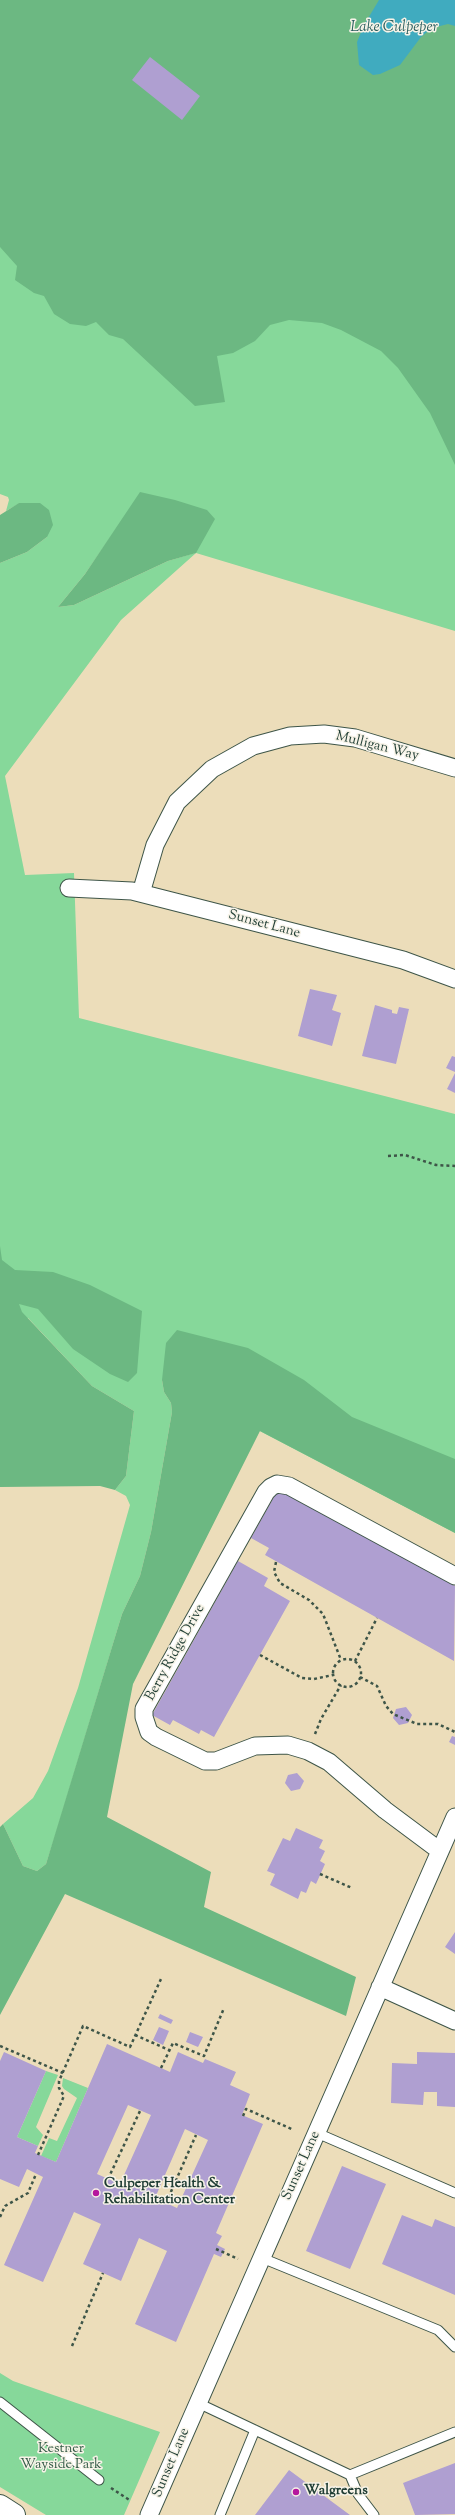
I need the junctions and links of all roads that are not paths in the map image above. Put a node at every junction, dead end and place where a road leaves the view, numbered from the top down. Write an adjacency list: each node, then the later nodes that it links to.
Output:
1 (455, 768): 3 (street, Mulligan Way)
2 (69, 888): 3 (street, Sunset Lane)
3 (141, 893): 4 (street, Sunset Lane)
4 (455, 979)
5 (455, 1576): 7 (street, Berry Ridge Drive)
6 (455, 1817): 7 (street, Sunset Lane)
7 (440, 1851): 8 (street, Sunset Lane)
8 (380, 1987): 9 (street); 10 (street, Sunset Lane)
9 (455, 2021)
10 (317, 2133): 11 (lane); 12 (street, Sunset Lane)
11 (455, 2193)
12 (262, 2258): 13 (lane); 15 (street, Sunset Lane)
13 (455, 2347)
14 (0, 2402): 19 (lane)
15 (198, 2403): 16 (lane); 22 (street, Sunset Lane)
16 (255, 2430): 18 (lane); 23 (lane)
17 (455, 2432): 18 (lane)
18 (350, 2475): 24 (lane)
19 (99, 2480)
20 (0, 2506): 21 (main road)
21 (14, 2515)
22 (149, 2515)
23 (220, 2515)
24 (374, 2515)

